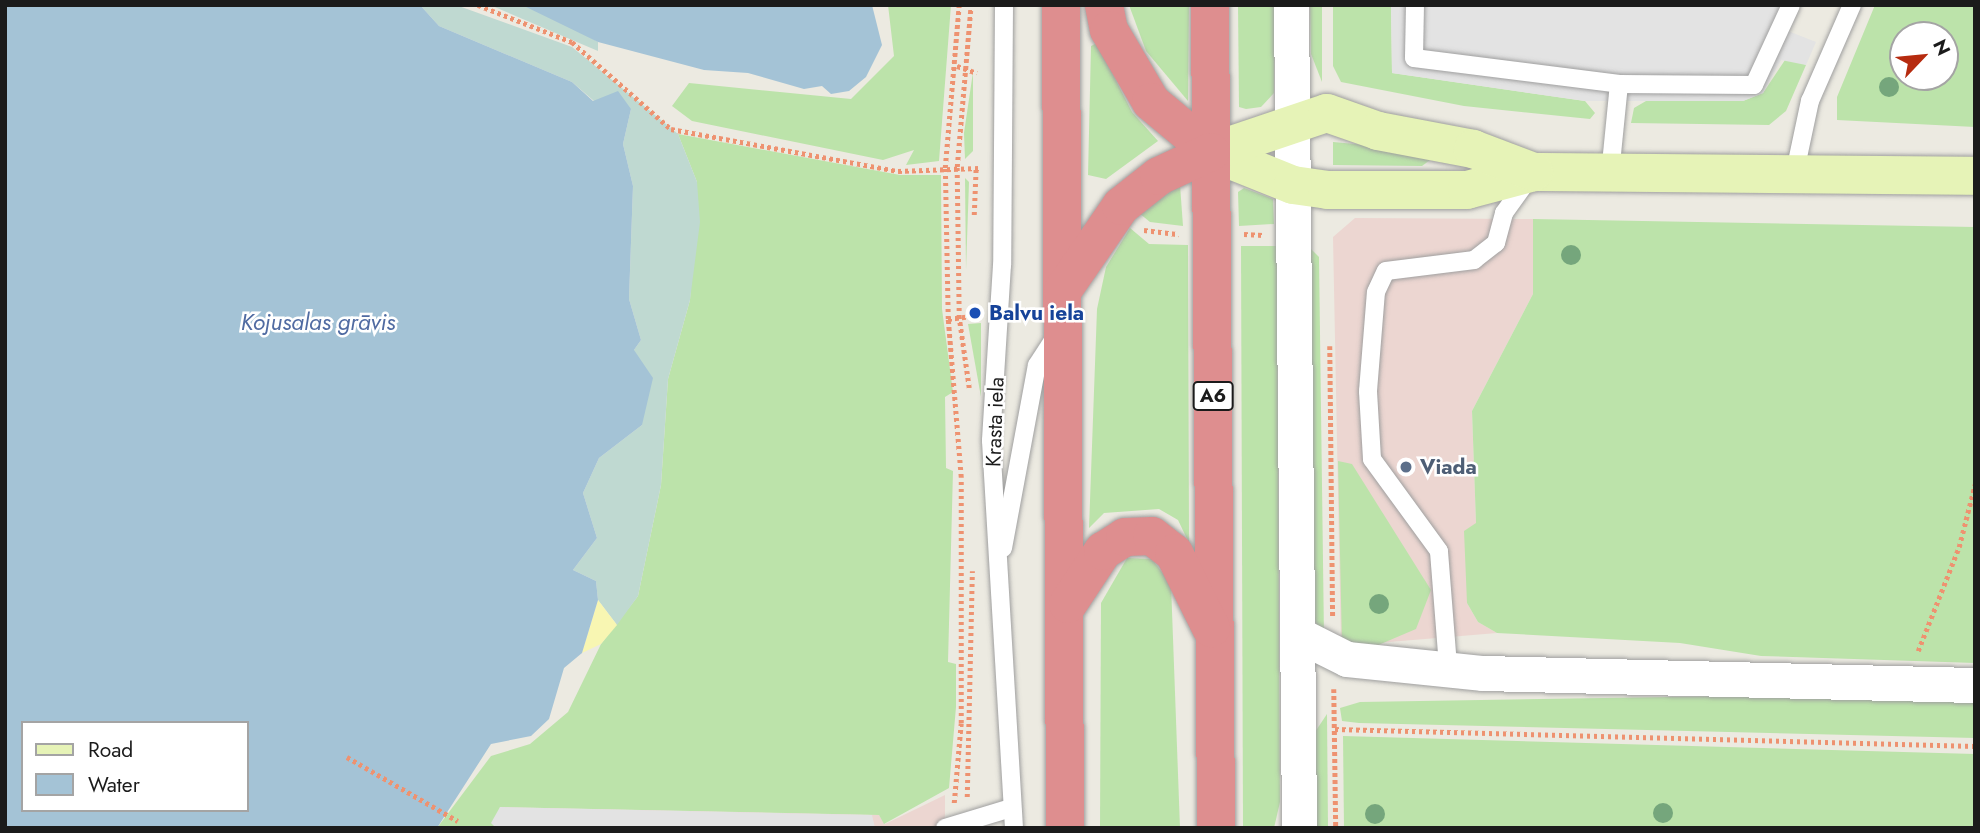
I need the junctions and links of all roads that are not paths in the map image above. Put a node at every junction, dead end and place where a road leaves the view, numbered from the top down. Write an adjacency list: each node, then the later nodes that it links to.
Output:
1 (1003, 5): 18 (lane, Krasta iela)
2 (1061, 5): 17 (highway)
3 (1104, 5): 11 (highway)
4 (1210, 5): 11 (highway, A6)
5 (1291, 5): 10 (street)
6 (1415, 5): 9 (lane)
7 (1791, 5): 9 (lane)
8 (1852, 5): 14 (lane)
9 (1619, 84): 13 (lane)
10 (1292, 120): 11 (street); 12 (street); 16 (street)
11 (1211, 152): 16 (street); 17 (highway); 21 (highway, A6)
12 (1534, 172): 13 (street); 16 (street); 22 (lane)
13 (1609, 174): 14 (street)
14 (1794, 176): 15 (street)
15 (1975, 176)
16 (1293, 185): 20 (street)
17 (1064, 307): 18 (lane, Krasta iela); 19 (highway)
18 (998, 575): 24 (lane)
19 (1068, 604): 21 (highway); 28 (highway)
20 (1297, 634): 22 (street); 25 (street)
21 (1216, 639): 29 (highway, A6)
22 (1448, 666): 23 (street)
23 (1975, 685)
24 (1012, 808): 26 (lane); 27 (lane)
25 (1297, 824)
26 (949, 826)
27 (1014, 828)
28 (1065, 828)
29 (1216, 828)

